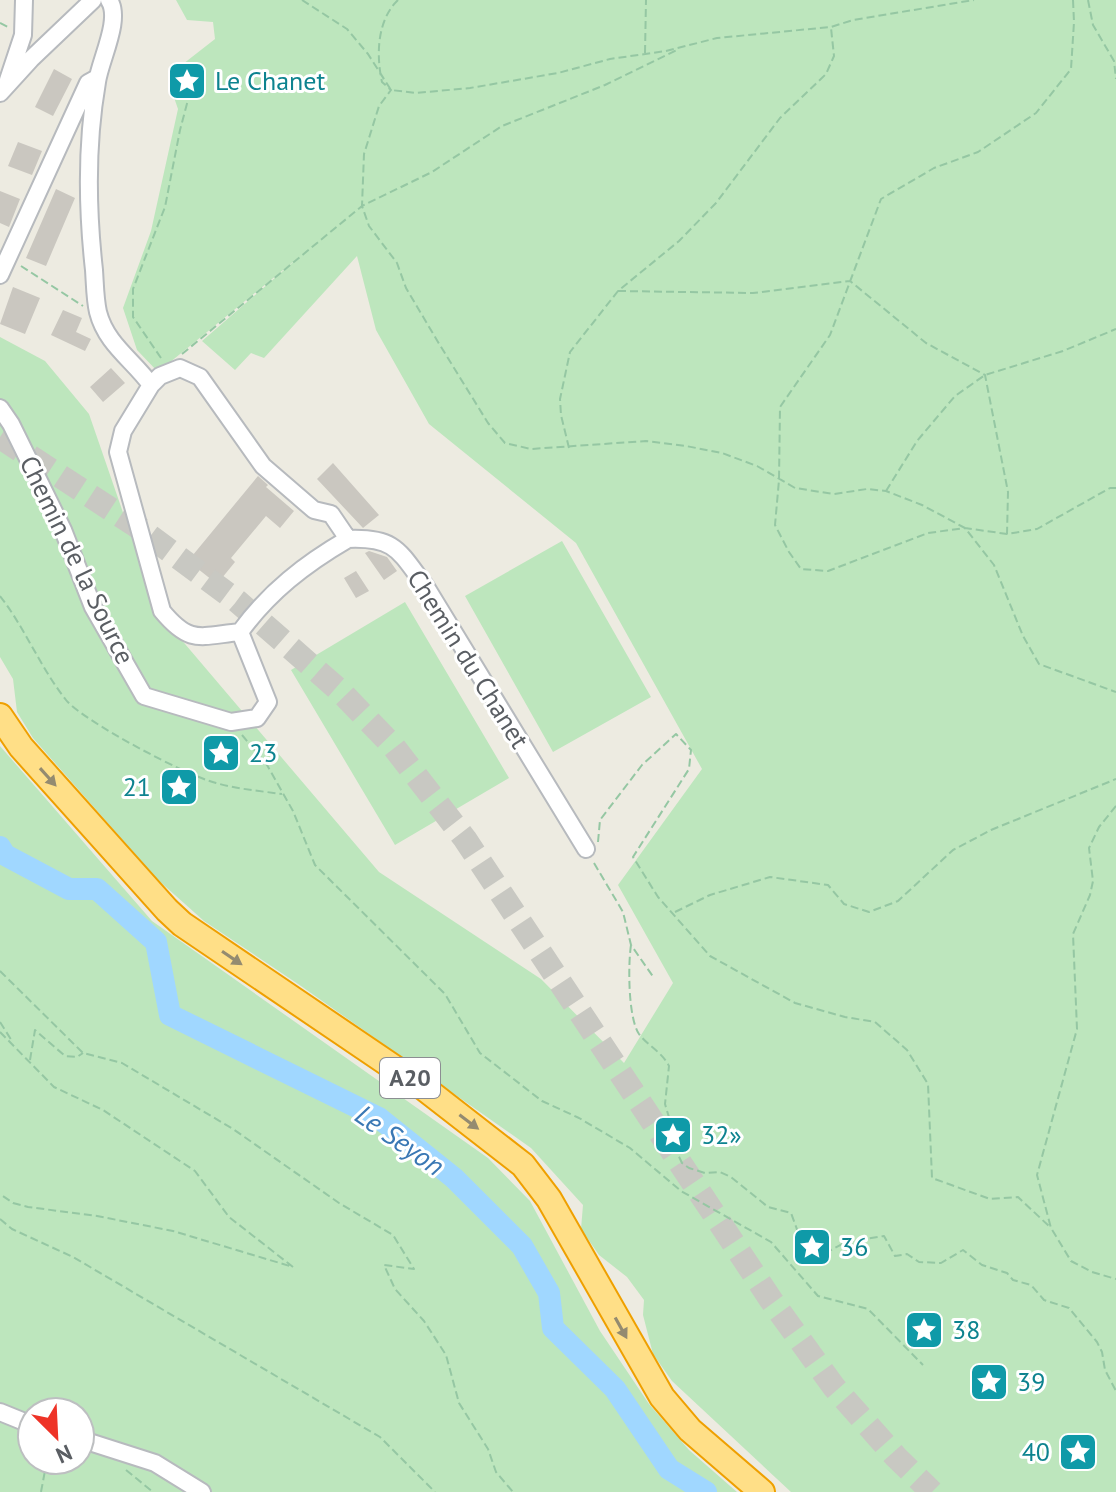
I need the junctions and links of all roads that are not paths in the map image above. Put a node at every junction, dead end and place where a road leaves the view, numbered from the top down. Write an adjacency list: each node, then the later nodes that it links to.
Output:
1 (24, 0): 5 (street)
2 (93, 0): 5 (street)
3 (109, 0): 4 (street)
4 (97, 78): 6 (street); 7 (street)
5 (3, 89)
6 (0, 275)
7 (151, 385): 9 (street); 10 (street)
8 (0, 408): 10 (street, Chemin de la Source)
9 (348, 539): 10 (street); 12 (street, Chemin du Chanet)
10 (240, 632)
11 (0, 716): 15 (highway, A20, one-way to 15)
12 (586, 849)
13 (96, 1443): 14 (street)
14 (202, 1492)
15 (762, 1492)

